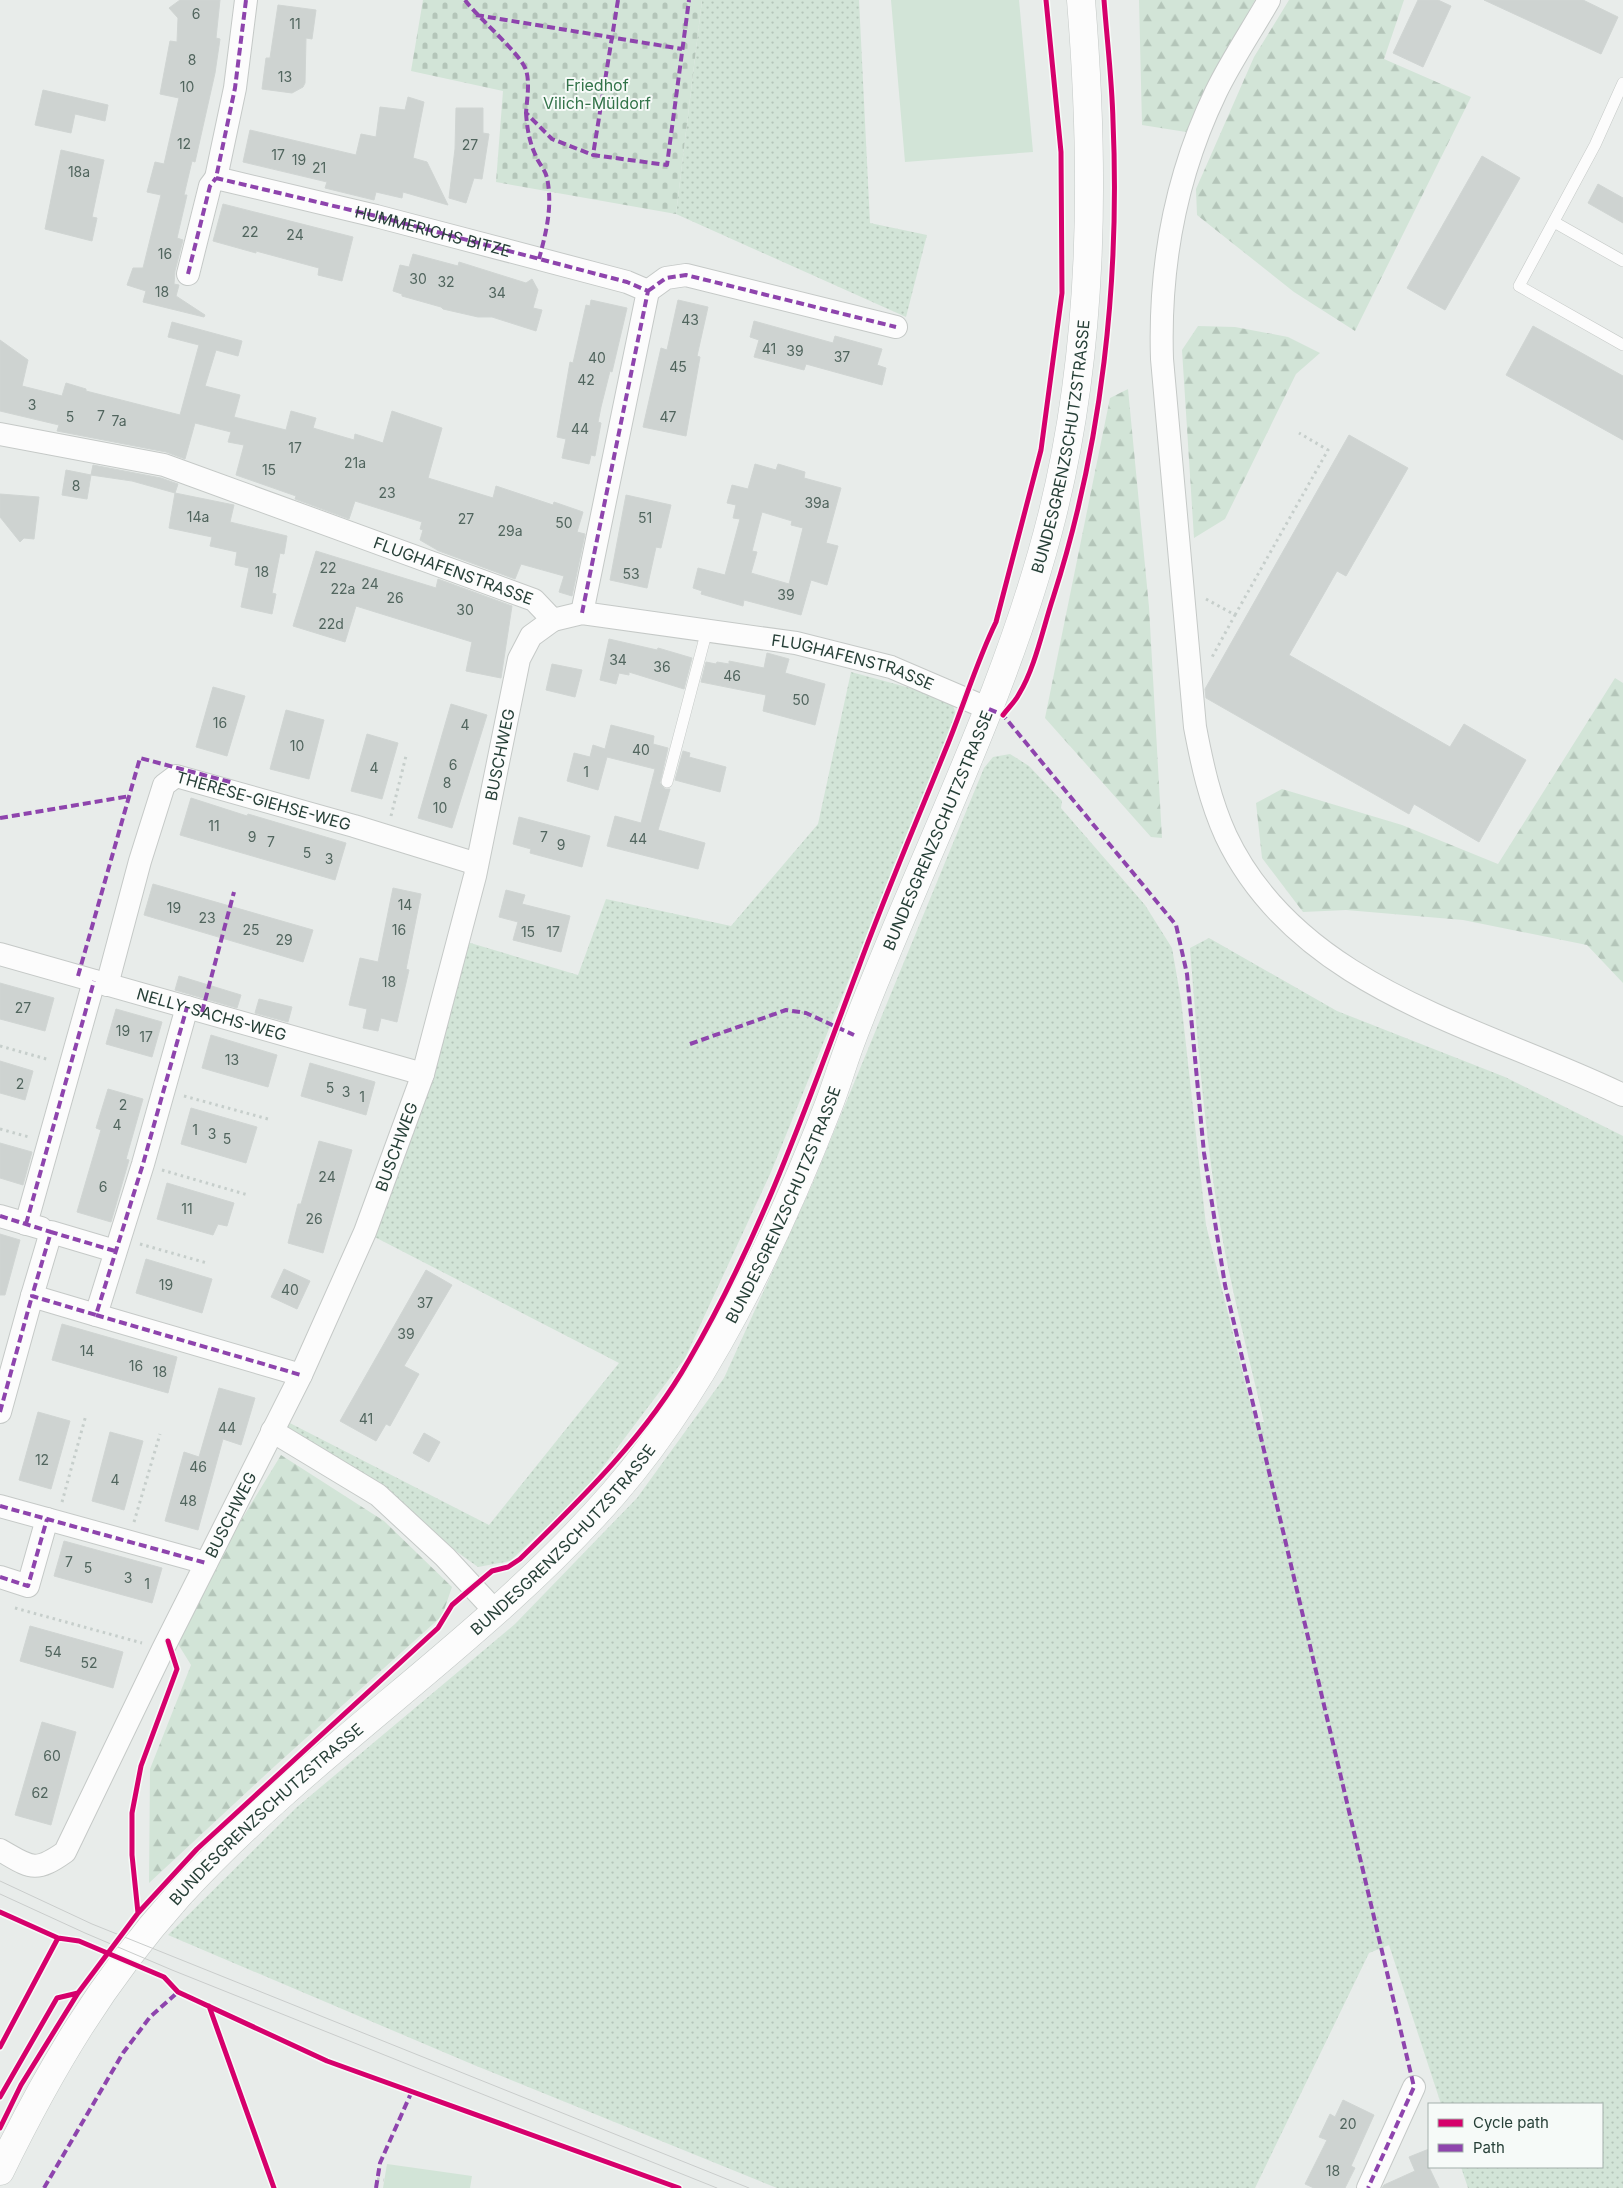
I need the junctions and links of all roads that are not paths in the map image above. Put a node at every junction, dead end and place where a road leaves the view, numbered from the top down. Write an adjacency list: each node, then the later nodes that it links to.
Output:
1 (246, 0): 5 (street)
2 (1081, 0): 16 (street, BUNDESGRENZSCHUTZSTRASSE)
3 (1270, 0): 23 (street)
4 (1623, 83): 6 (lane)
5 (216, 178): 8 (street); 9 (street, HUMMERICHS BITZE)
6 (1554, 222): 7 (lane); 11 (lane)
7 (1623, 261)
8 (188, 274)
9 (648, 291): 10 (street); 13 (street)
10 (896, 327)
11 (1623, 345)
12 (0, 434): 14 (street, FLUGHAFENSTRASSE)
13 (582, 613): 14 (street, FLUGHAFENSTRASSE); 15 (street, FLUGHAFENSTRASSE)
14 (553, 620): 18 (street, BUSCHWEG)
15 (707, 630): 16 (street, FLUGHAFENSTRASSE); 17 (lane)
16 (989, 709): 37 (street, BUNDESGRENZSCHUTZSTRASSE)
17 (667, 782)
18 (477, 864): 20 (street, THERESE-GIEHSE-WEG); 22 (street, BUSCHWEG)
19 (0, 954): 20 (street, NELLY-SACHS-WEG)
20 (100, 983): 21 (street, NELLY-SACHS-WEG); 25 (street, THERESE-GIEHSE-WEG)
21 (187, 1008): 22 (street, NELLY-SACHS-WEG); 27 (street)
22 (423, 1074): 30 (street, BUSCHWEG)
23 (1623, 1095)
24 (0, 1216): 25 (street)
25 (26, 1224): 26 (street)
26 (51, 1232): 27 (street); 28 (street)
27 (117, 1245): 29 (street)
28 (32, 1296): 29 (street); 31 (street)
29 (96, 1315): 30 (street)
30 (301, 1375): 32 (street, BUSCHWEG)
31 (0, 1412)
32 (272, 1431): 35 (street, BUSCHWEG); 37 (street)
33 (0, 1506): 34 (street)
34 (52, 1520): 35 (street); 36 (street)
35 (206, 1563): 38 (street, BUSCHWEG)
36 (0, 1577)
37 (496, 1612): 40 (street, BUNDESGRENZSCHUTZSTRASSE)
38 (0, 1850)
39 (1414, 2087): 41 (street)
40 (0, 2171)
41 (1368, 2188)

